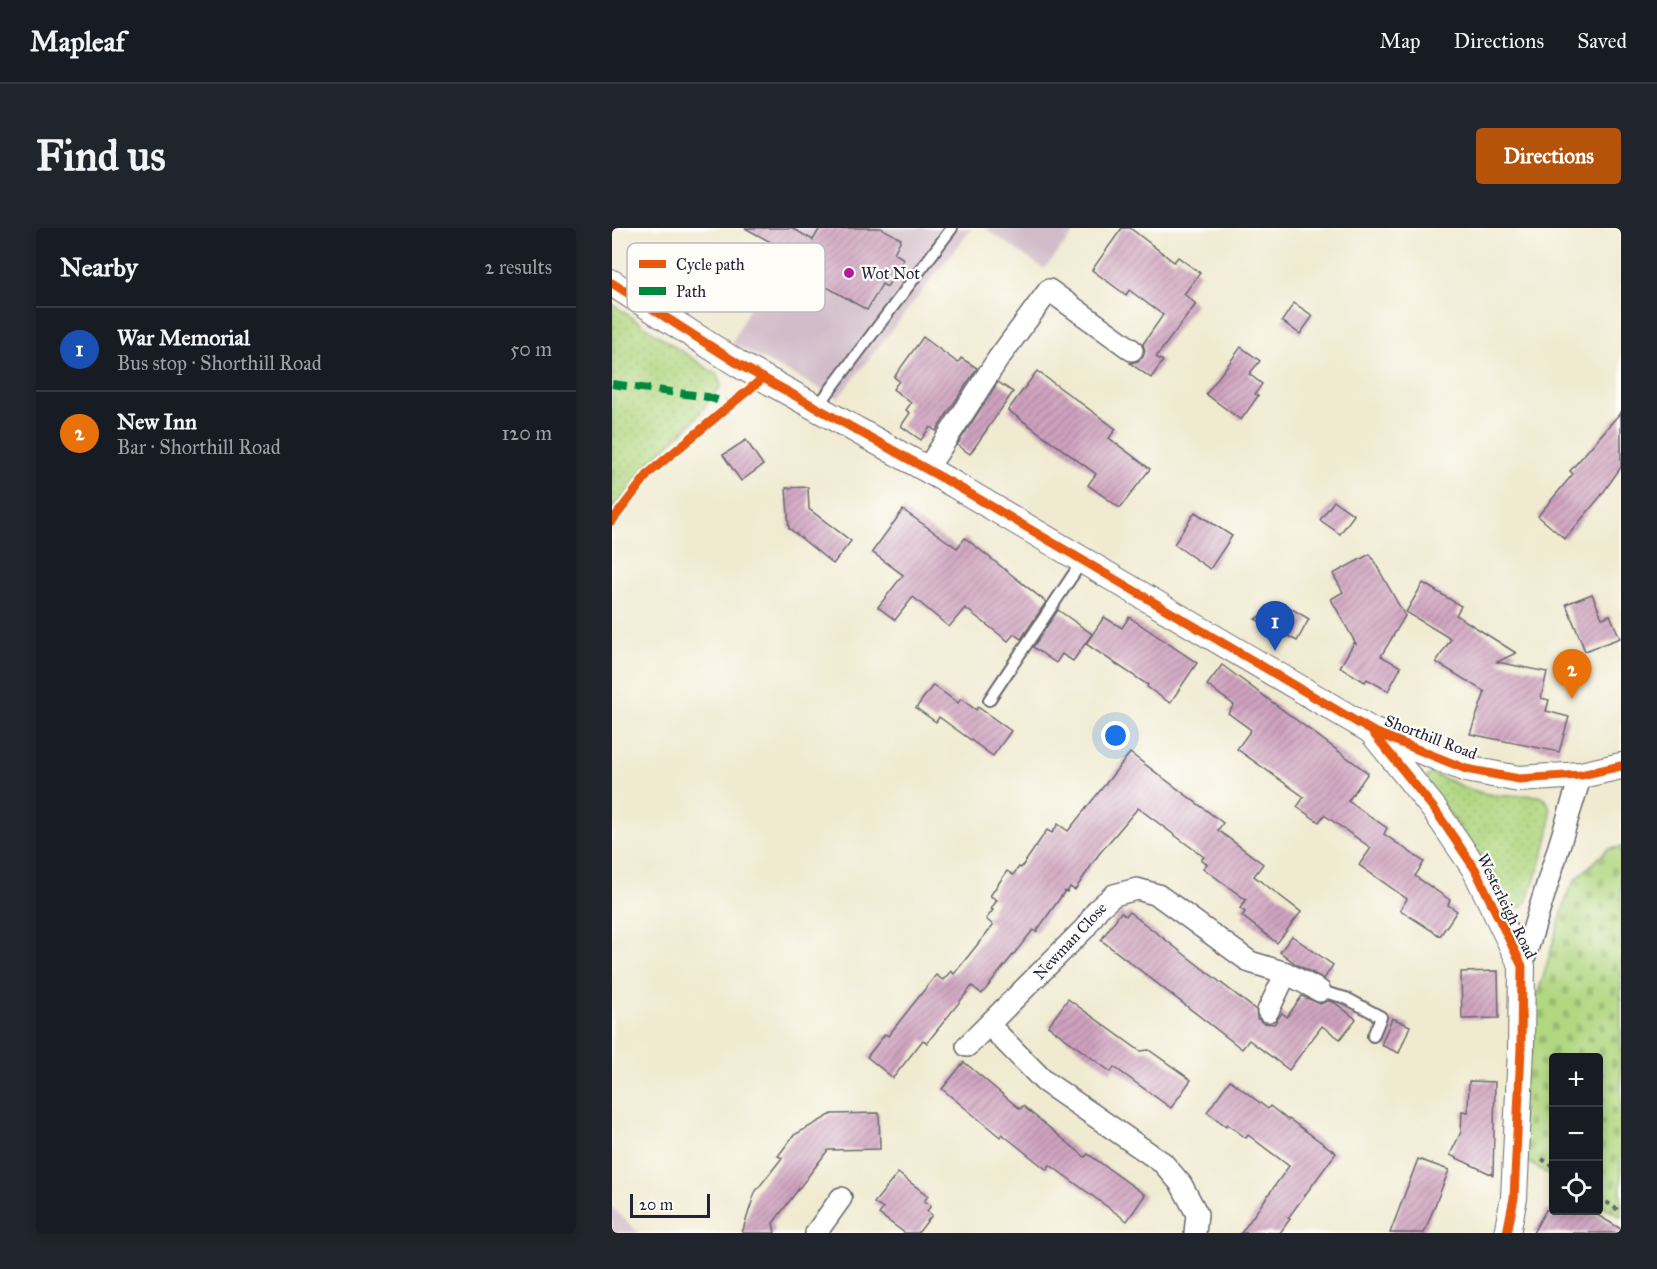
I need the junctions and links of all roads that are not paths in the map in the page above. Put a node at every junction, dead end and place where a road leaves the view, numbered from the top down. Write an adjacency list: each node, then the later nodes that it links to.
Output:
1 (952, 228): 6 (lane)
2 (612, 283): 3 (street)
3 (627, 292)
4 (660, 312): 6 (street)
5 (1132, 350): 7 (street)
6 (818, 406): 7 (street)
7 (927, 469): 8 (street)
8 (1083, 560): 9 (lane); 10 (street)
9 (989, 700)
10 (1372, 731): 12 (street, Shorthill Road); 13 (street, Westerleigh Road)
11 (1621, 766): 12 (street, Shorthill Road)
12 (1581, 775): 13 (street)
13 (1522, 966): 23 (street, Westerleigh Road)
14 (1286, 974): 15 (street, Newman Close); 16 (street); 17 (street, Newman Close)
15 (1320, 991): 18 (lane)
16 (1268, 1011)
17 (989, 1025): 19 (street, Newman Close); 22 (street)
18 (1373, 1036)
19 (967, 1046)
20 (842, 1198): 21 (street)
21 (826, 1229)
22 (1195, 1233)
23 (1507, 1233)

